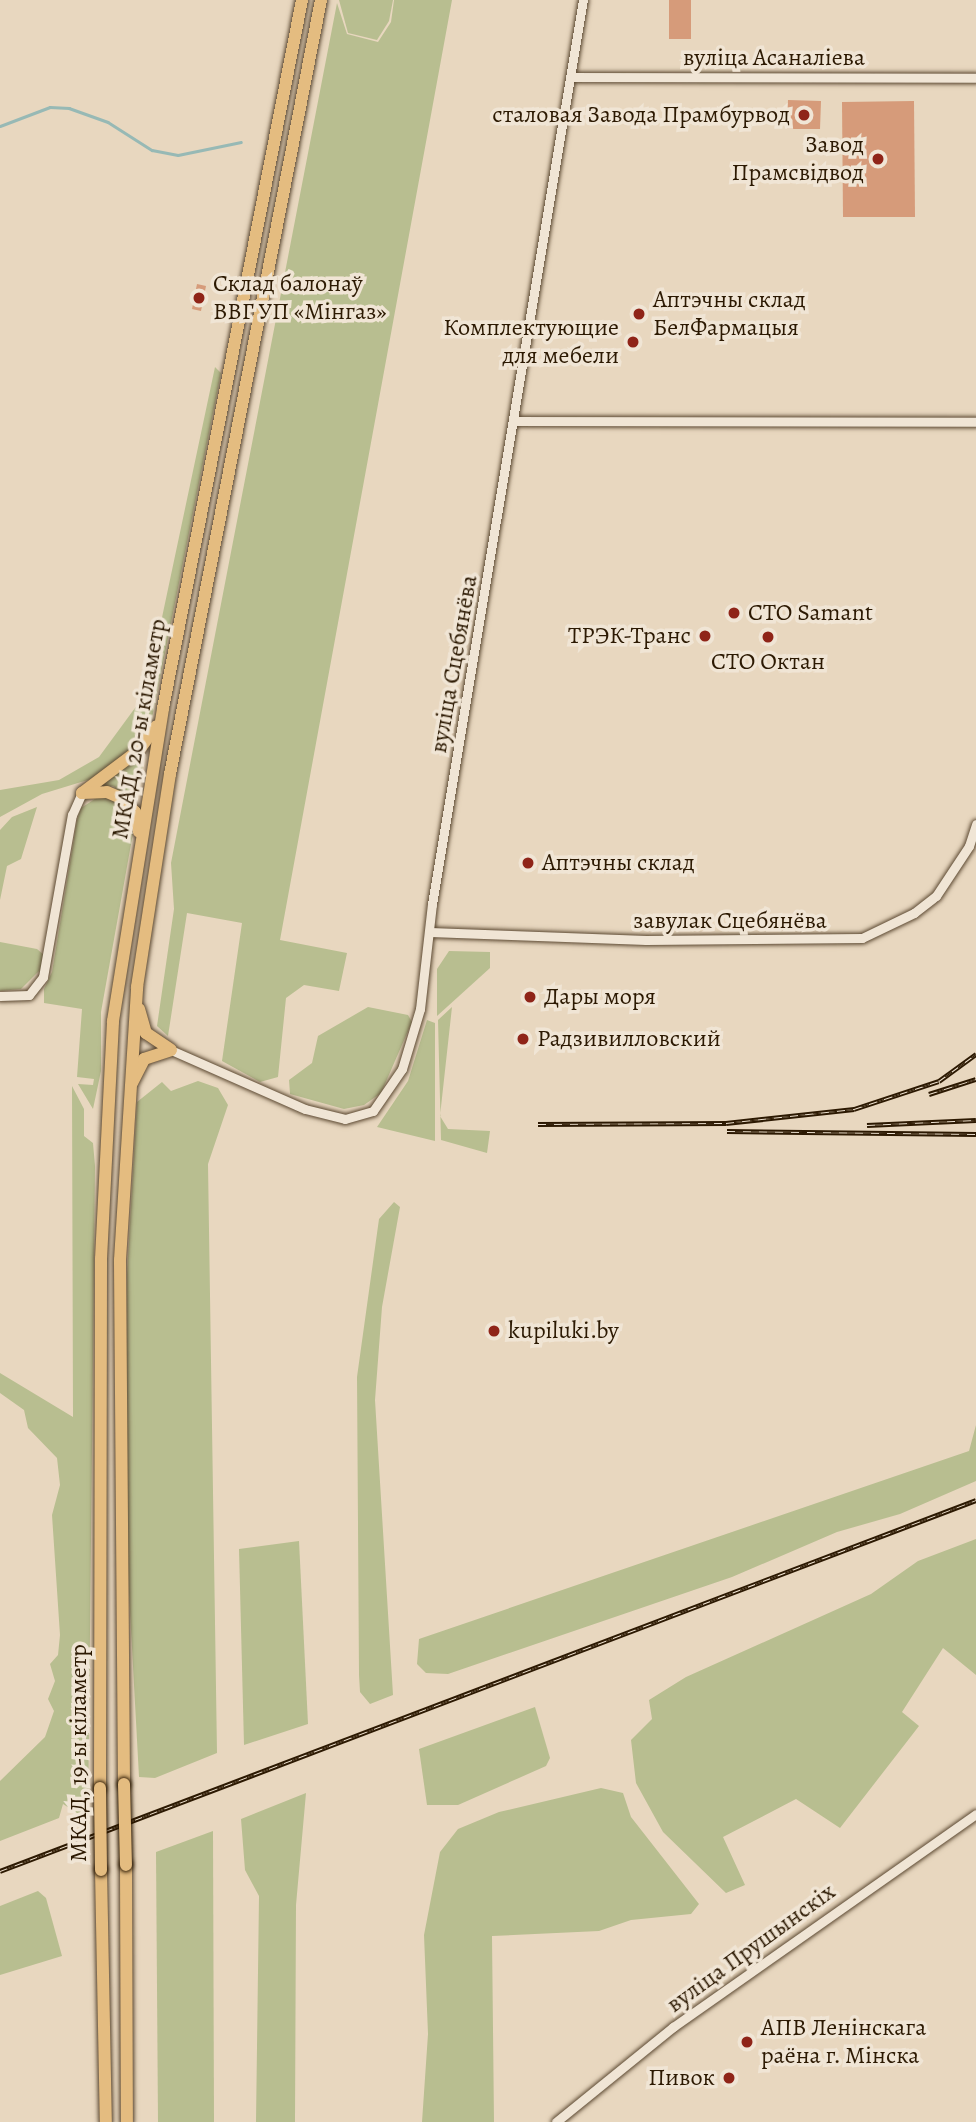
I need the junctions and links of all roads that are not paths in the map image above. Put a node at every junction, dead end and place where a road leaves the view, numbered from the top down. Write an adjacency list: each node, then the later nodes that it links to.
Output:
1 (302, 0): 8 (highway, МКАД, 20-ы кіламетр)
2 (321, 0): 13 (highway, МКАД, 20-ы кіламетр)
3 (583, 0): 4 (street, вуліца Сцебянёва)
4 (571, 77): 5 (street, вуліца Асаналіева); 6 (street, вуліца Сцебянёва)
5 (976, 78)
6 (515, 421): 7 (street); 12 (street, вуліца Сцебянёва)
7 (976, 422)
8 (163, 708): 9 (highway); 11 (highway, МКАД, 20-ы кіламетр)
9 (82, 793): 11 (highway); 14 (street)
10 (976, 824): 12 (street, завулак Сцебянёва)
11 (141, 839): 17 (highway, МКАД, 20-ы кіламетр)
12 (430, 932): 15 (street, вуліца Сцебянёва)
13 (137, 987): 15 (highway); 16 (highway, МКАД, 20-ы кіламетр)
14 (0, 996)
15 (171, 1051): 16 (highway)
16 (127, 1094): 18 (highway, МКАД, 20-ы кіламетр)
17 (100, 1384): 20 (highway, МКАД, 19-ы кіламетр, bridge)
18 (120, 1385): 21 (highway, МКАД, 19-ы кіламетр, bridge)
19 (976, 1814): 22 (street, вуліца Прушынскіх)
20 (106, 2122)
21 (127, 2122)
22 (556, 2122)

